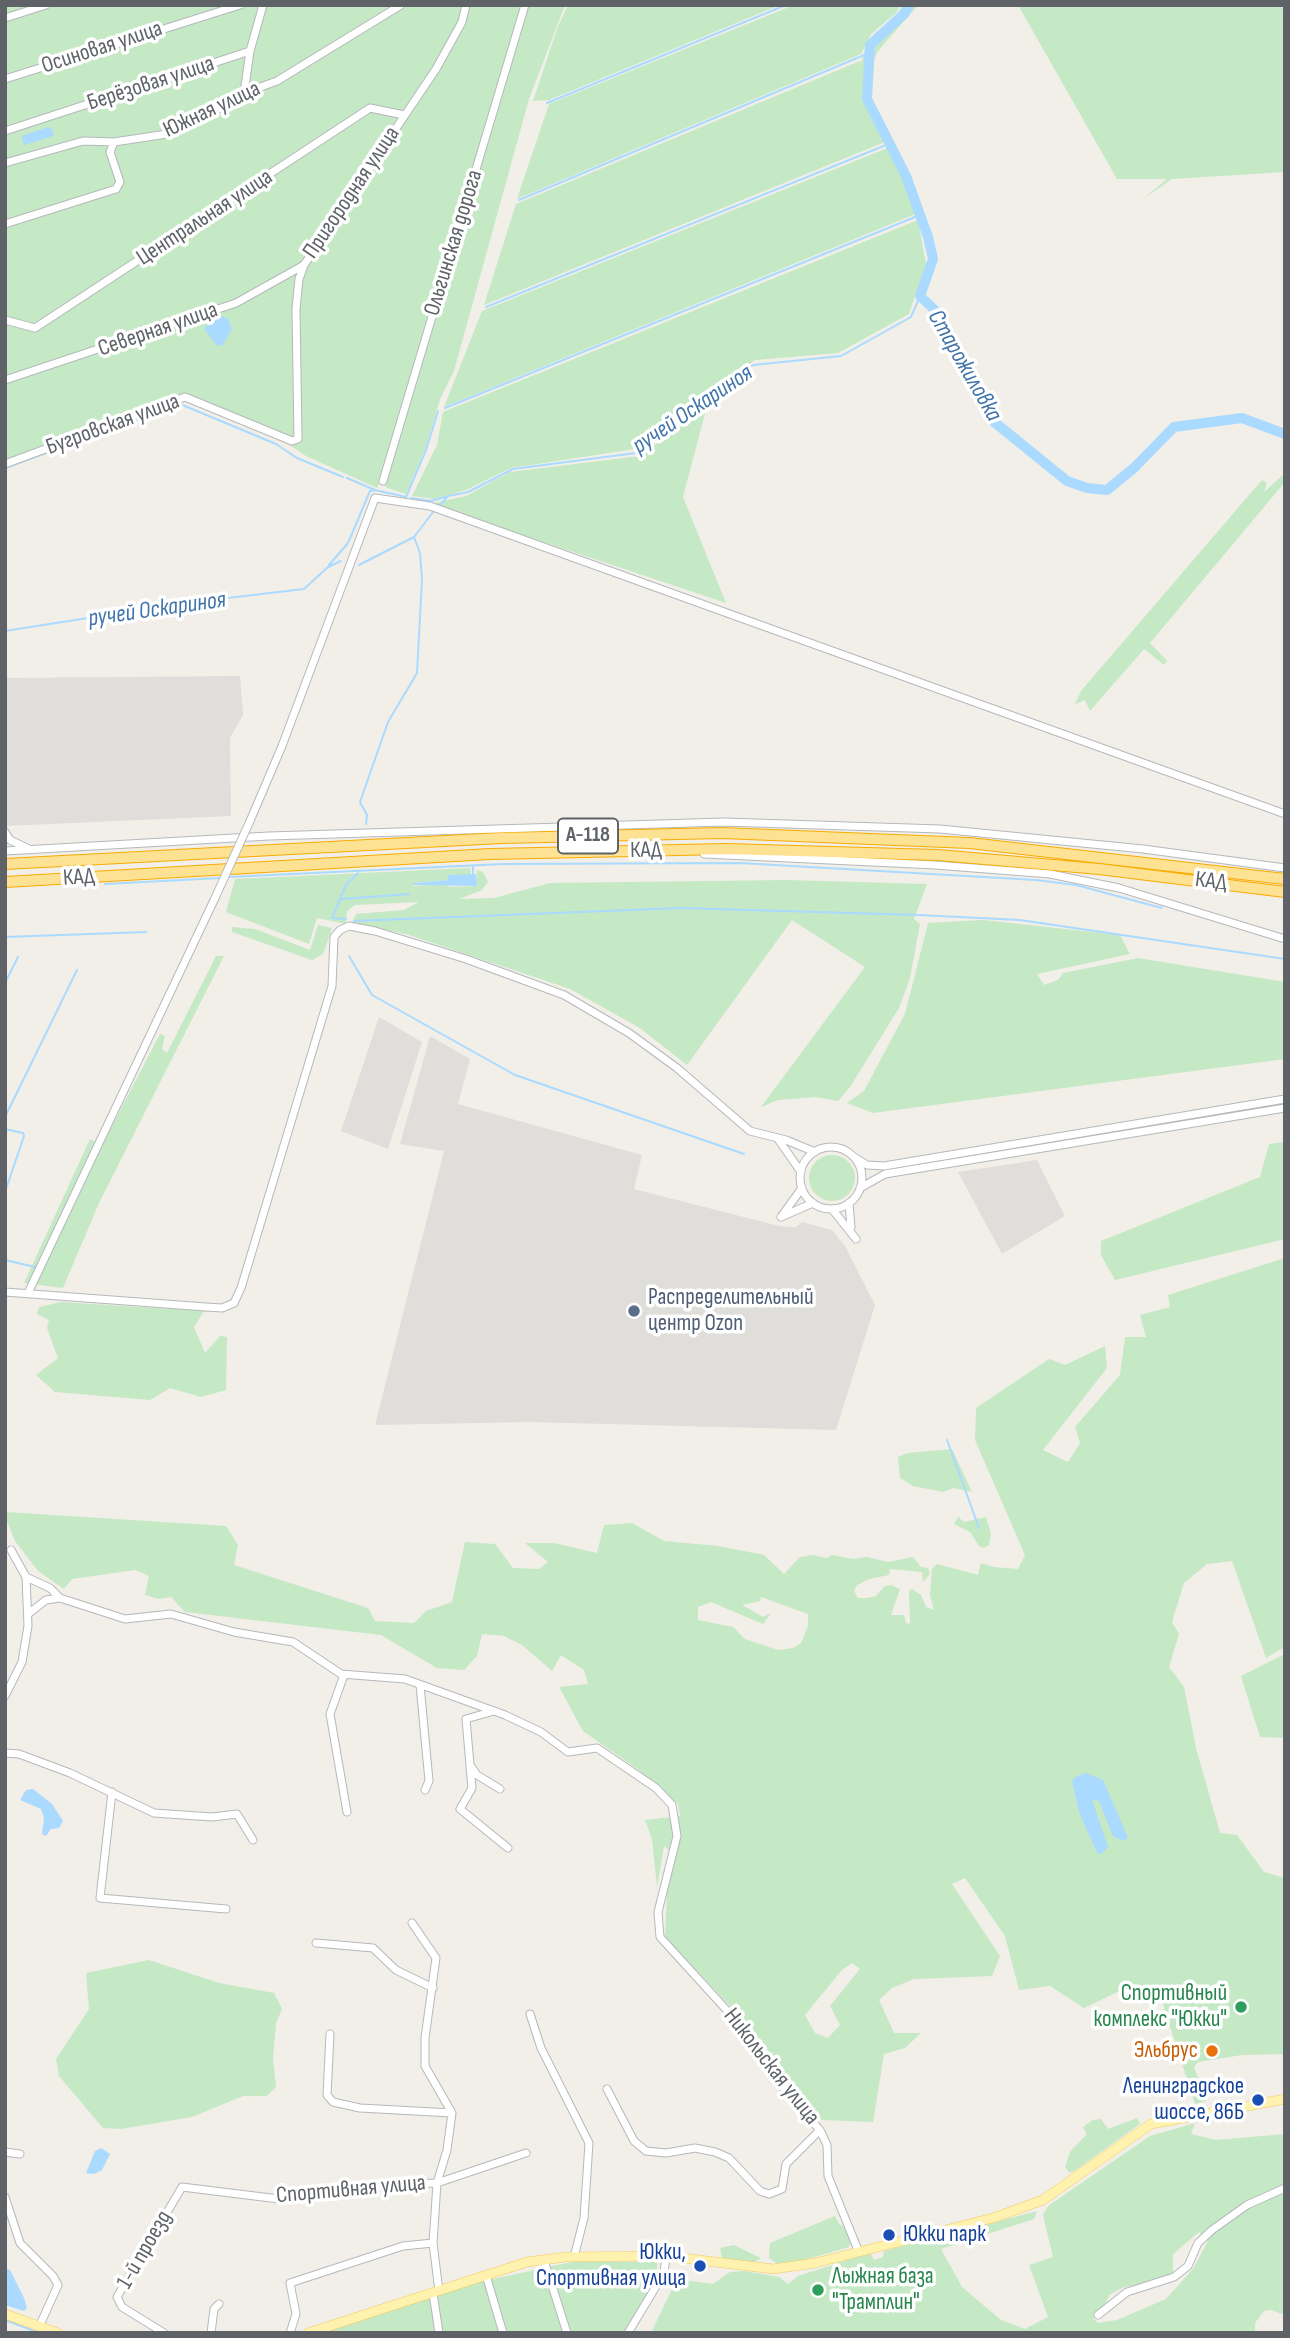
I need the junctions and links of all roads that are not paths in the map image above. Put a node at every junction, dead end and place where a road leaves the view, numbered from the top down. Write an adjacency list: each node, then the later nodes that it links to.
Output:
1 (46, 5): 7 (street)
2 (240, 5): 9 (street, Осиновая улица)
3 (263, 5): 8 (street)
4 (401, 5): 10 (street, Южная улица)
5 (466, 5): 11 (street, Пригородная улица)
6 (525, 5): 21 (street, Ольгинская дорога)
7 (5, 18)
8 (250, 51): 10 (street); 12 (street, Берёзовая улица)
9 (5, 79)
10 (243, 93): 13 (street, Южная улица)
11 (404, 115): 16 (street, Пригородная улица); 17 (street, Центральная улица)
12 (5, 131)
13 (114, 142): 14 (street, Южная улица); 15 (street)
14 (5, 163)
15 (5, 224)
16 (304, 265): 18 (street, Северная улица); 19 (street, Пригородная улица)
17 (5, 320)
18 (5, 380)
19 (298, 439): 20 (street, Бугровская улица)
20 (5, 464)
21 (383, 481)
22 (1285, 814): 47 (street, bridge)
23 (5, 832): 24 (street)
24 (38, 850): 26 (street); 28 (street)
25 (646, 850): 30 (highway, КАД / А-118); 31 (highway, КАД / А-118); 32 (street)
26 (5, 851)
27 (5, 864): 29 (highway, КАД / А-118)
28 (1285, 868)
29 (1285, 879)
30 (5, 882)
31 (1285, 892)
32 (1285, 939)
33 (1285, 1099): 37 (street)
34 (1285, 1108): 40 (street)
35 (778, 1139): 36 (street); 38 (street); 47 (street)
36 (815, 1152): 37 (street); 38 (street)
37 (854, 1157): 40 (street)
38 (801, 1172): 39 (street)
39 (802, 1188): 41 (street); 41 (street)
40 (860, 1188): 42 (street)
41 (813, 1203): 43 (street)
42 (849, 1203): 43 (street); 44 (street)
43 (832, 1209): 44 (street)
44 (851, 1228): 45 (street)
45 (856, 1239)
46 (5, 1292): 47 (street)
47 (28, 1293)
48 (10, 1550): 49 (street)
49 (26, 1577): 50 (street); 51 (street)
50 (60, 1598): 51 (street); 52 (street)
51 (28, 1614): 54 (street)
52 (344, 1675): 53 (street); 61 (street)
53 (420, 1685): 55 (street); 59 (street)
54 (5, 1696)
55 (495, 1711): 57 (street); 73 (street, Никольская улица)
56 (5, 1753): 60 (street)
57 (470, 1765): 58 (street); 63 (street)
58 (500, 1789)
59 (425, 1790)
60 (112, 1792): 62 (street); 64 (street)
61 (347, 1812)
62 (253, 1840)
63 (508, 1848)
64 (226, 1909)
65 (412, 1923): 67 (street)
66 (316, 1943): 67 (street)
67 (433, 1988): 72 (street)
68 (530, 2014): 84 (street)
69 (330, 2034): 72 (street)
70 (607, 2089): 73 (street)
71 (1285, 2099): 82 (main road)
72 (452, 2113): 77 (street)
73 (820, 2130): 82 (street, Никольская улица)
74 (5, 2152): 76 (street)
75 (526, 2153): 77 (street, Спортивная улица)
76 (20, 2154)
77 (437, 2183): 78 (street, Спортивная улица); 81 (street)
78 (182, 2187): 93 (street, 1-й проезд)
79 (1285, 2188): 90 (street)
80 (5, 2197): 91 (street)
81 (433, 2243): 87 (street); 95 (street)
82 (858, 2250): 83 (main road)
83 (666, 2256): 84 (main road); 100 (street)
84 (574, 2257): 85 (main road)
85 (544, 2260): 86 (main road); 99 (street)
86 (486, 2275): 87 (main road); 98 (street)
87 (436, 2292): 96 (main road); 97 (street)
88 (219, 2304): 94 (street)
89 (5, 2314): 91 (main road)
90 (1098, 2315)
91 (39, 2327): 92 (main road)
92 (58, 2333)
93 (164, 2333)
94 (211, 2333)
95 (290, 2333)
96 (308, 2333)
97 (439, 2333)
98 (503, 2333)
99 (566, 2333)
100 (628, 2333)

